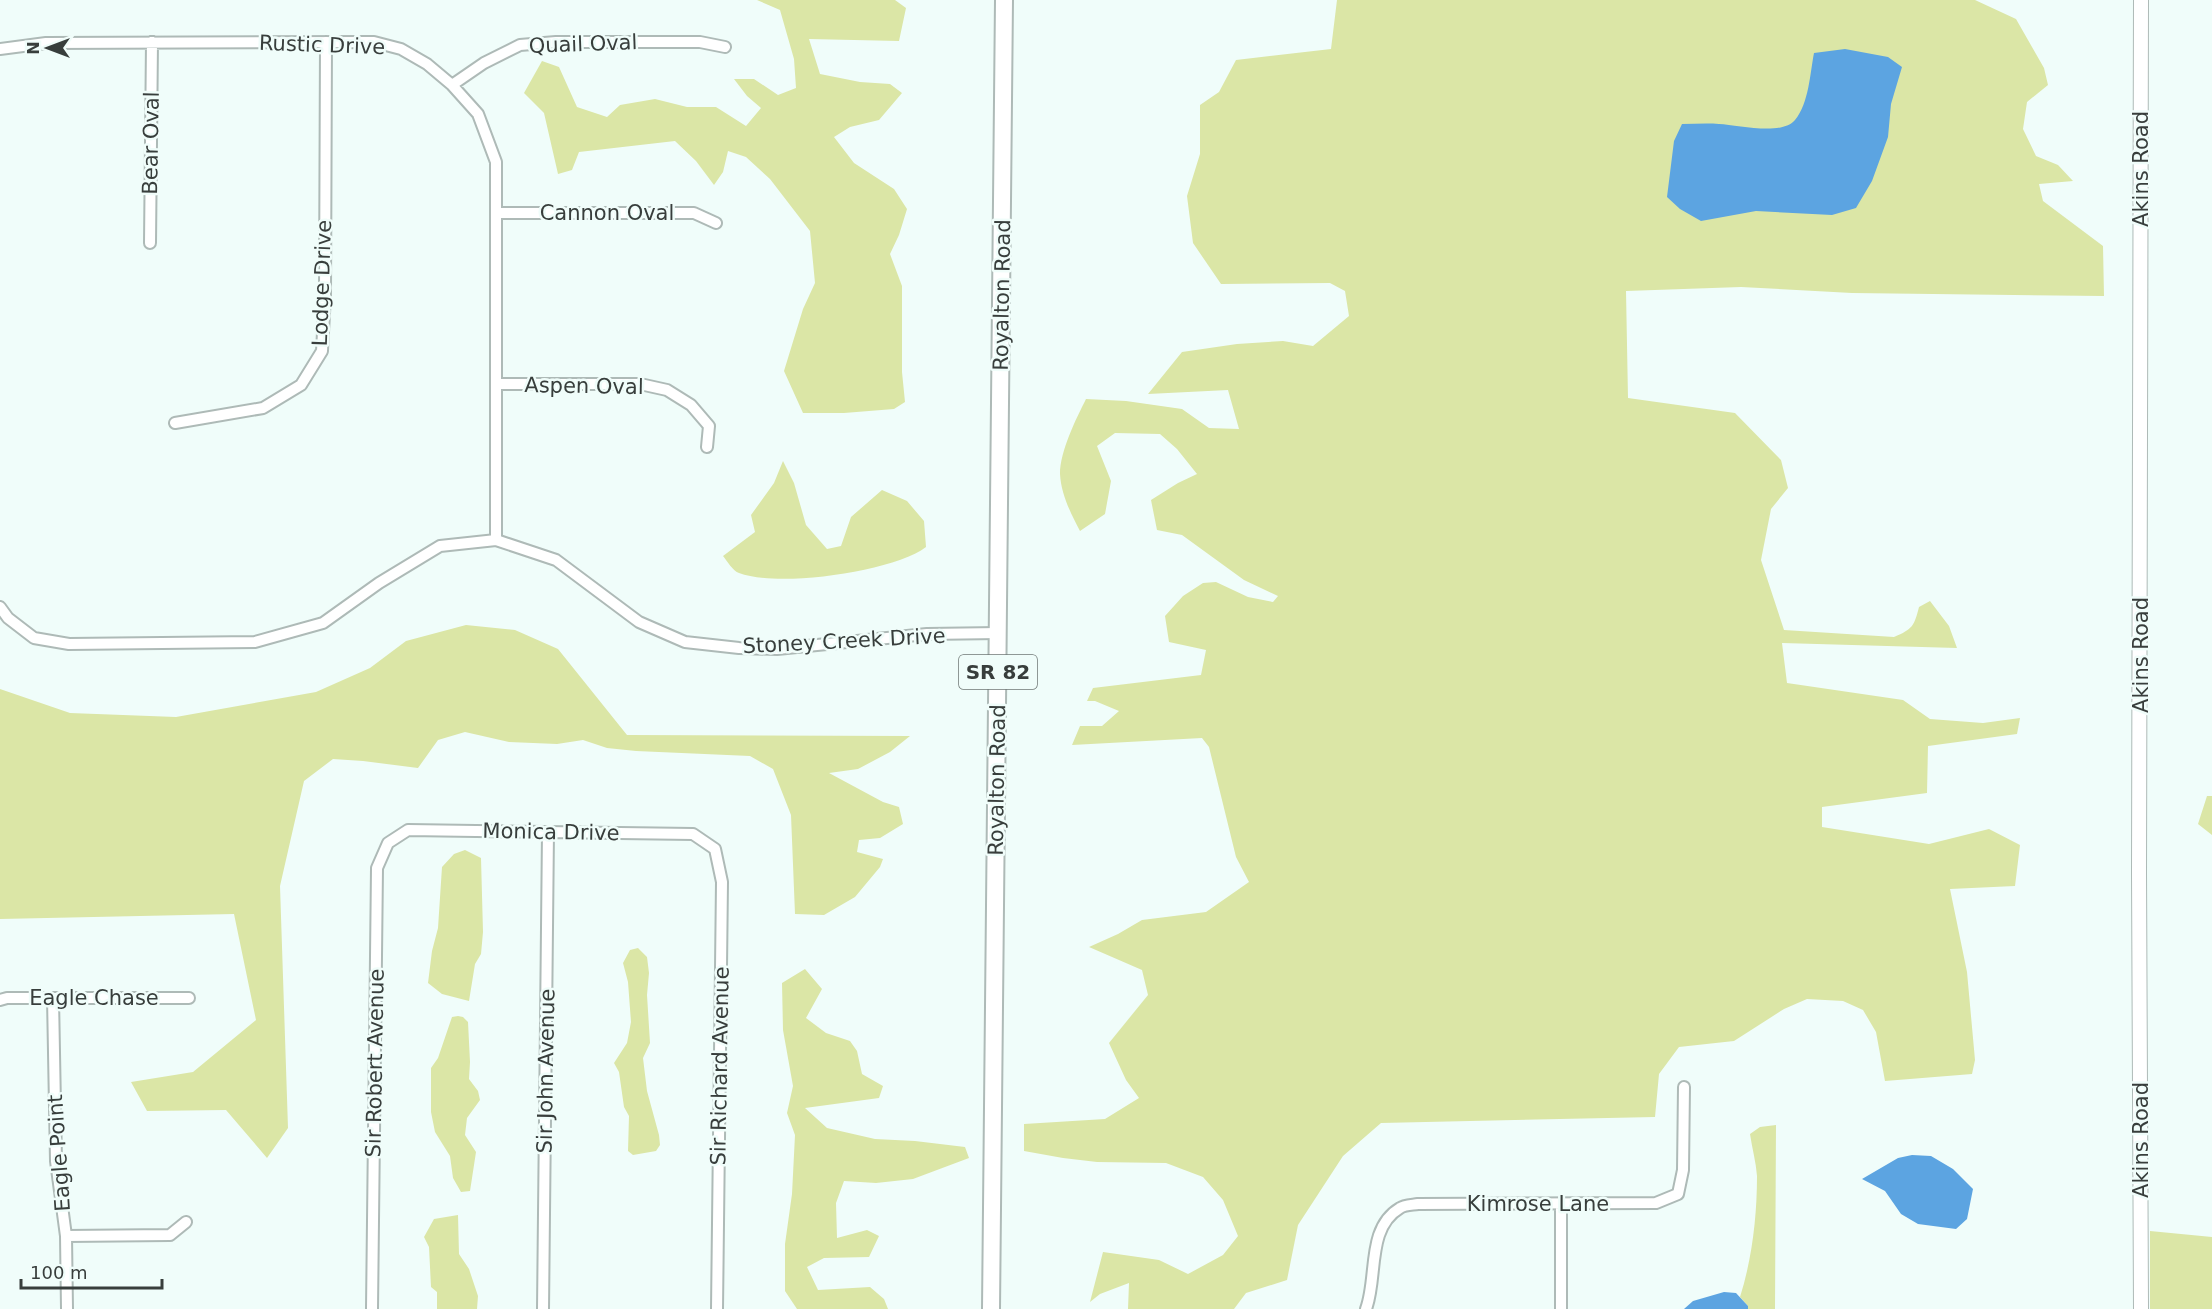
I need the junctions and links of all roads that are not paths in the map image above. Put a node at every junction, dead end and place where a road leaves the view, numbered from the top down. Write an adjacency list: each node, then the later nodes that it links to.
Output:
1 (1004, 0): 16 (main road, Royalton Road / SR 82)
2 (2141, 0): 34 (street, Akins Road)
3 (153, 42): 4 (street, Rustic Drive); 6 (street, Rustic Drive); 10 (street, Bear Oval)
4 (326, 42): 7 (street, Rustic Drive); 12 (street, Lodge Drive)
5 (725, 47): 7 (street, Quail Oval)
6 (0, 49)
7 (452, 85): 8 (street, Rustic Drive)
8 (496, 213): 9 (street, Cannon Oval); 11 (street, Rustic Drive)
9 (716, 223)
10 (150, 243)
11 (496, 384): 13 (street, Aspen Oval); 14 (street, Rustic Drive)
12 (175, 423)
13 (707, 447)
14 (496, 540): 15 (street, Stoney Creek Drive); 16 (street, Stoney Creek Drive)
15 (0, 607)
16 (999, 633): 31 (main road, Royalton Road / SR 82)
17 (408, 830): 18 (street, Monica Drive); 28 (street, Sir Robert Avenue)
18 (548, 832): 19 (street, Monica Drive); 29 (street, Sir John Avenue)
19 (693, 834): 30 (street, Sir Richard Avenue)
20 (53, 998): 21 (street, Eagle Chase); 22 (street, Eagle Chase); 26 (street, Eagle Point)
21 (189, 998)
22 (0, 1000)
23 (1684, 1087): 24 (street, Kimrose Lane)
24 (1561, 1205): 32 (street, Kimrose Lane); 33 (street)
25 (186, 1222): 26 (street)
26 (66, 1236): 27 (street, Eagle Point)
27 (67, 1309)
28 (372, 1309)
29 (543, 1309)
30 (717, 1309)
31 (991, 1309)
32 (1366, 1309)
33 (1561, 1309)
34 (2141, 1309)

